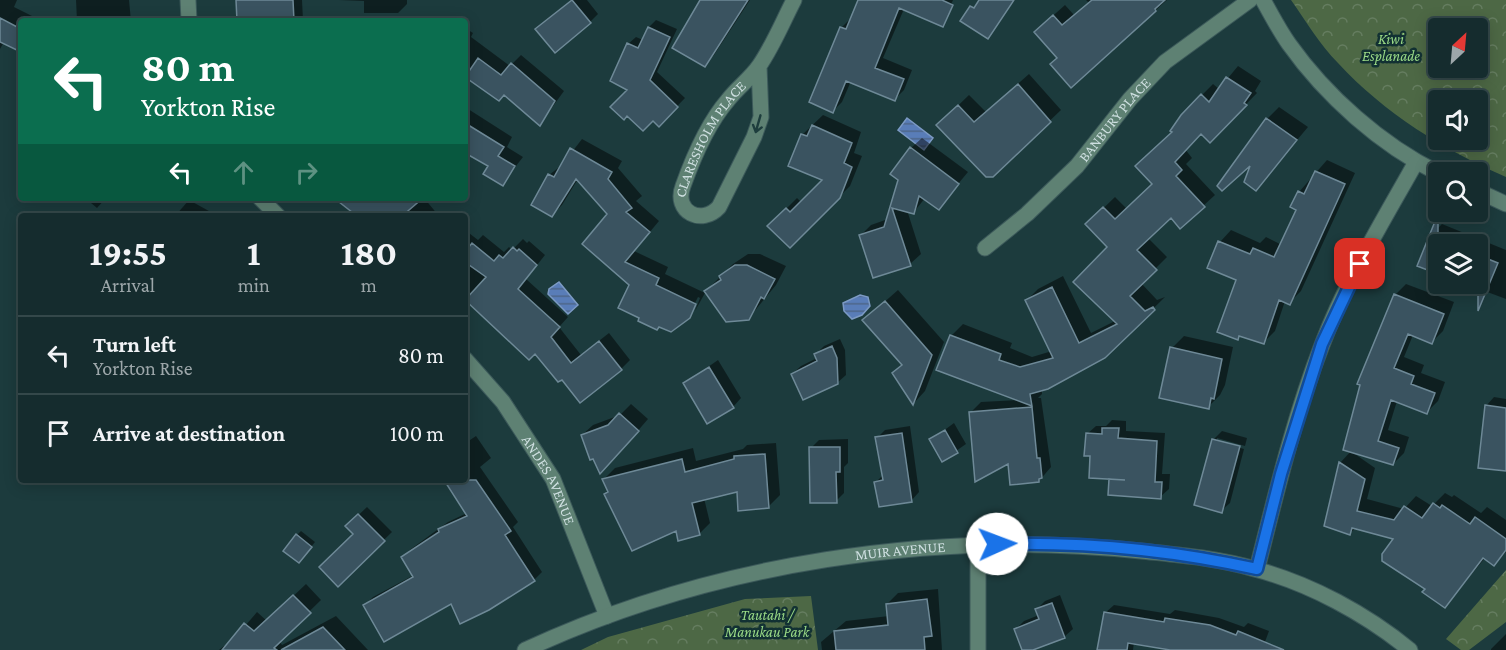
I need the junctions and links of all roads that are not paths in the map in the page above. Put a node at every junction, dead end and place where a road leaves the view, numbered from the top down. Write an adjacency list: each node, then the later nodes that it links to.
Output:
1 (188, 0): 5 (street)
2 (794, 0): 6 (street, CLARESHOLM PLACE)
3 (1250, 0): 13 (street, BANBURY PLACE)
4 (1263, 0): 7 (street)
5 (189, 18)
6 (759, 66): 6 (street, CLARESHOLM PLACE, one-way to 6)
7 (1416, 162): 8 (street); 16 (street)
8 (1428, 168)
9 (1488, 196): 11 (street)
10 (263, 201): 12 (street)
11 (1506, 204)
12 (275, 213)
13 (985, 248)
14 (468, 362): 17 (street, ANDES AVENUE)
15 (978, 545): 16 (street, MUIR AVENUE); 17 (street, MUIR AVENUE); 19 (street)
16 (1257, 569): 20 (street, MUIR AVENUE)
17 (608, 616): 18 (street, MUIR AVENUE)
18 (525, 650)
19 (978, 650)
20 (1410, 650)

